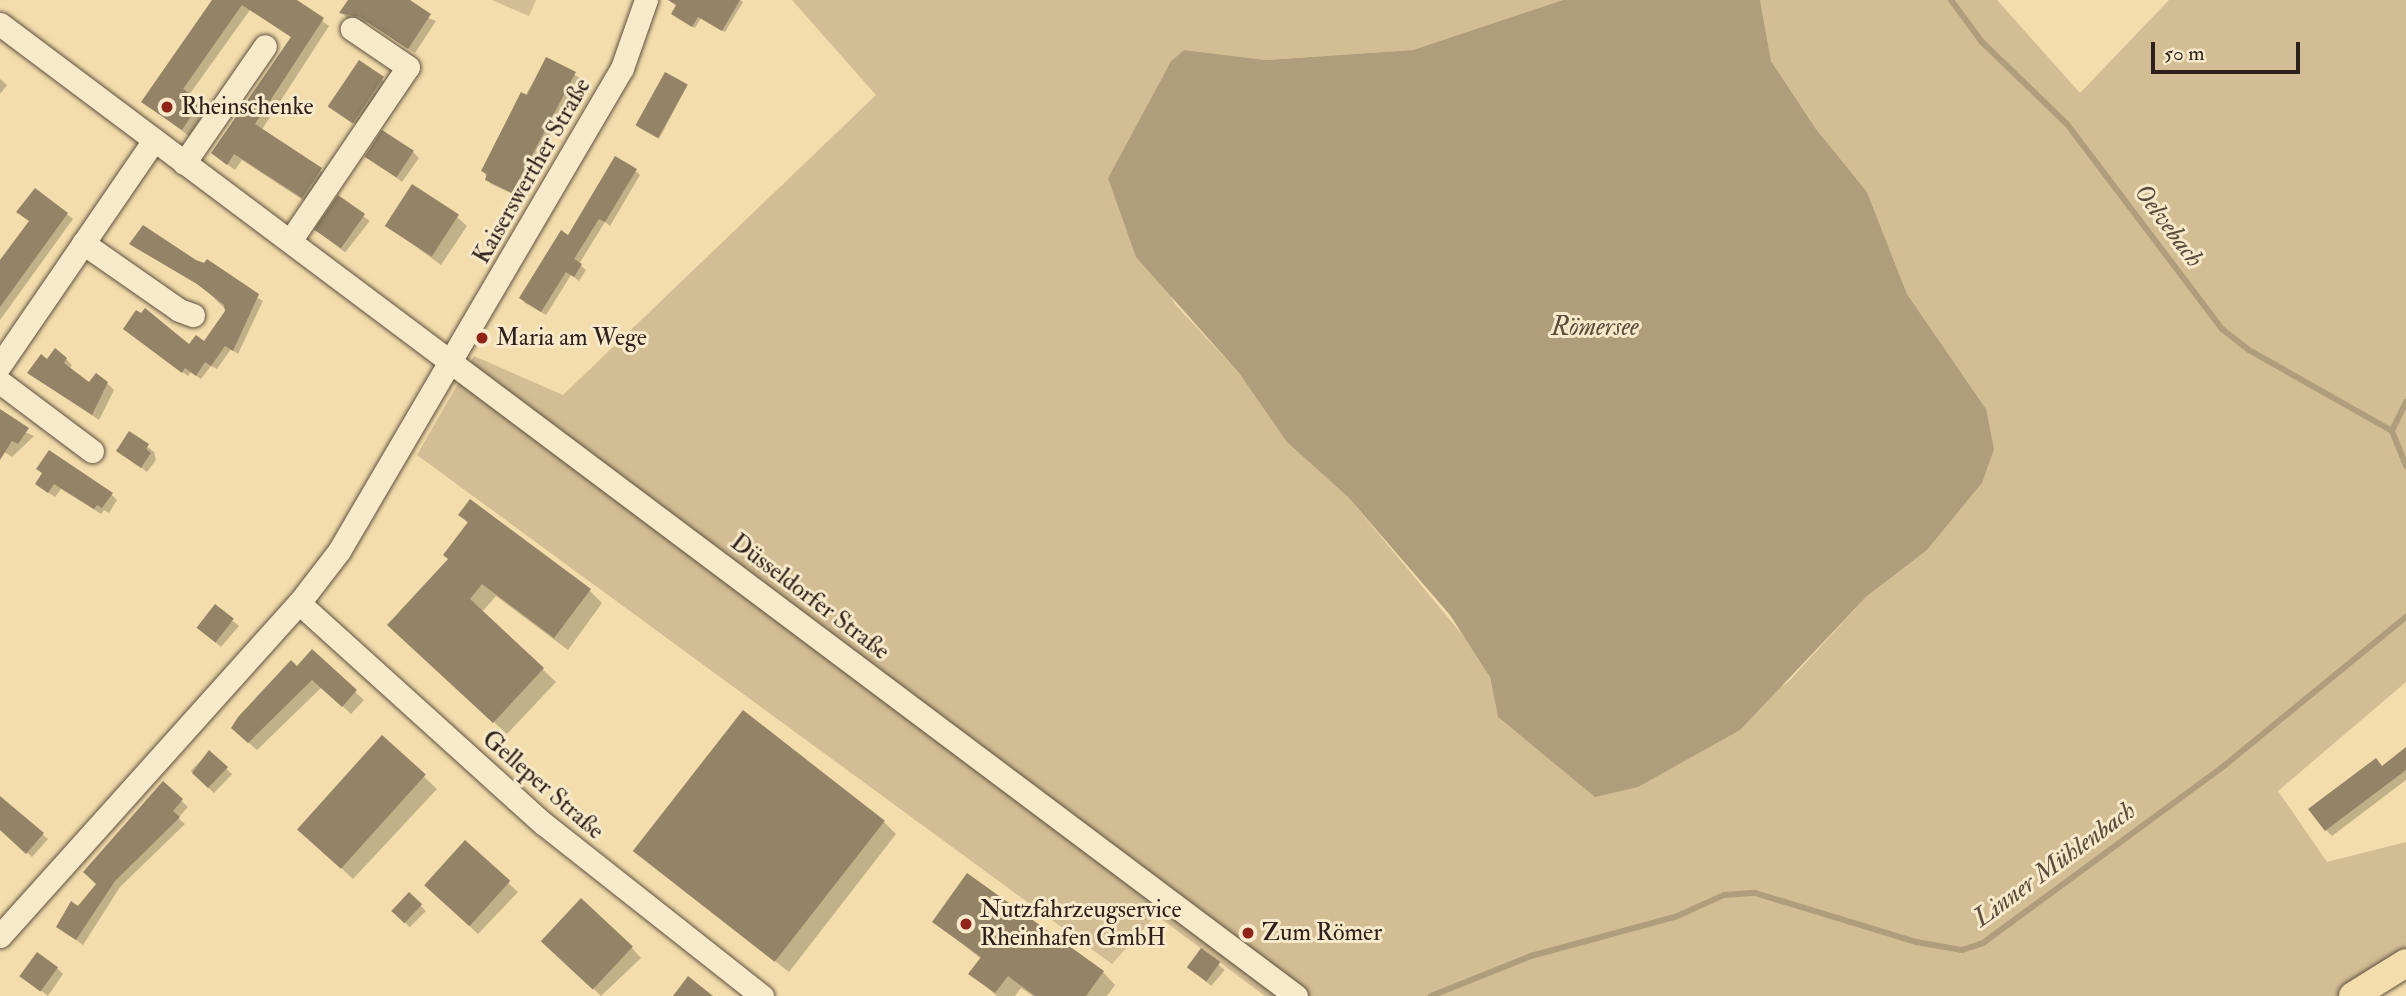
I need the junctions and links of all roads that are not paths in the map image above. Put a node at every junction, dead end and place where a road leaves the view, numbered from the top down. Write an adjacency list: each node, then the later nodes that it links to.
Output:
1 (646, 0): 10 (street, Kaiserswerther Straße)
2 (0, 24): 5 (street, Düsseldorfer Straße)
3 (352, 29): 7 (street)
4 (265, 46): 6 (street)
5 (154, 140): 6 (street, Düsseldorfer Straße); 8 (street)
6 (184, 163): 7 (street, Düsseldorfer Straße)
7 (290, 242): 10 (street, Düsseldorfer Straße)
8 (83, 243): 9 (street); 11 (street)
9 (193, 315)
10 (451, 362): 13 (street); 17 (street, Düsseldorfer Straße)
11 (0, 368): 12 (street)
12 (92, 451)
13 (299, 603): 14 (street); 16 (street, Gelleper Straße)
14 (0, 936)
15 (2406, 963): 18 (main road)
16 (762, 996)
17 (1296, 996)
18 (2353, 996)

